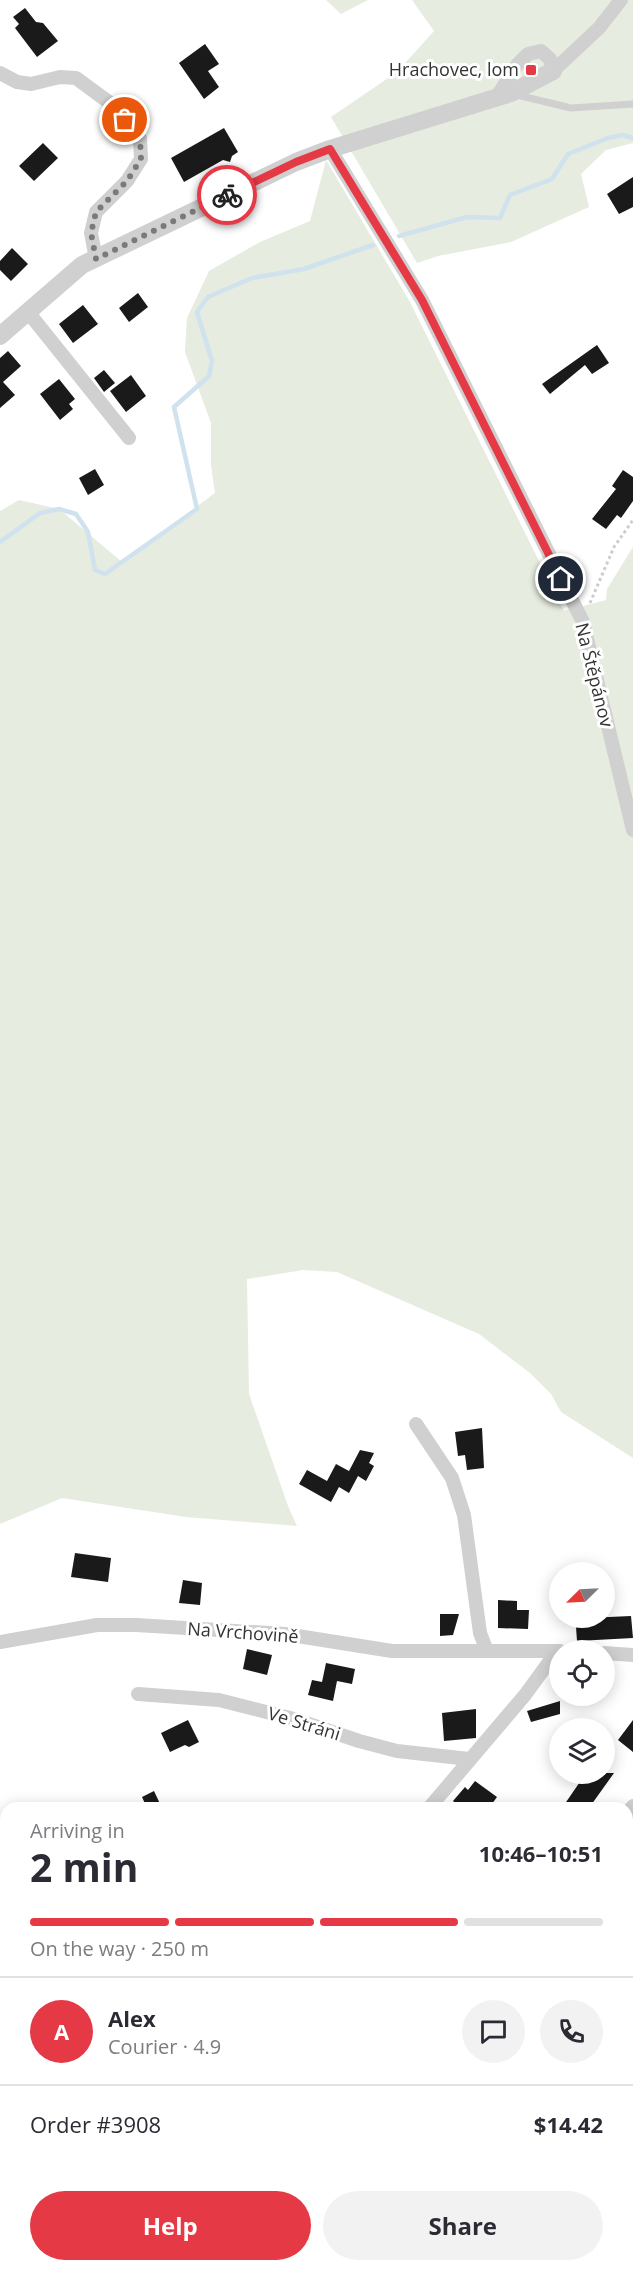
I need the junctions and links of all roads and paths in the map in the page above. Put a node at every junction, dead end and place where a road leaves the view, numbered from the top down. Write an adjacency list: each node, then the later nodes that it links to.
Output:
1 (621, 0): 2 (street)
2 (553, 71): 4 (street); 4 (street)
3 (0, 73): 7 (street)
4 (503, 96): 5 (lane); 6 (street)
5 (633, 104)
6 (330, 149): 7 (street); 12 (street, Na Štěpánov)
7 (96, 259): 8 (street)
8 (28, 312): 9 (street); 10 (street)
9 (0, 336)
10 (129, 438)
11 (633, 520): 12 (path)
12 (583, 621): 13 (street, Na Štěpánov)
13 (633, 830)
14 (416, 1424): 16 (street)
15 (0, 1641): 16 (street, Na Vrchovině)
16 (487, 1651): 17 (street, Na Vrchovině)
17 (549, 1651)
18 (615, 1654): 19 (street)
19 (633, 1655)
20 (549, 1664): 22 (street)
21 (138, 1694): 22 (street, Ve Stráni)
22 (469, 1759): 23 (street)
23 (434, 1802)

